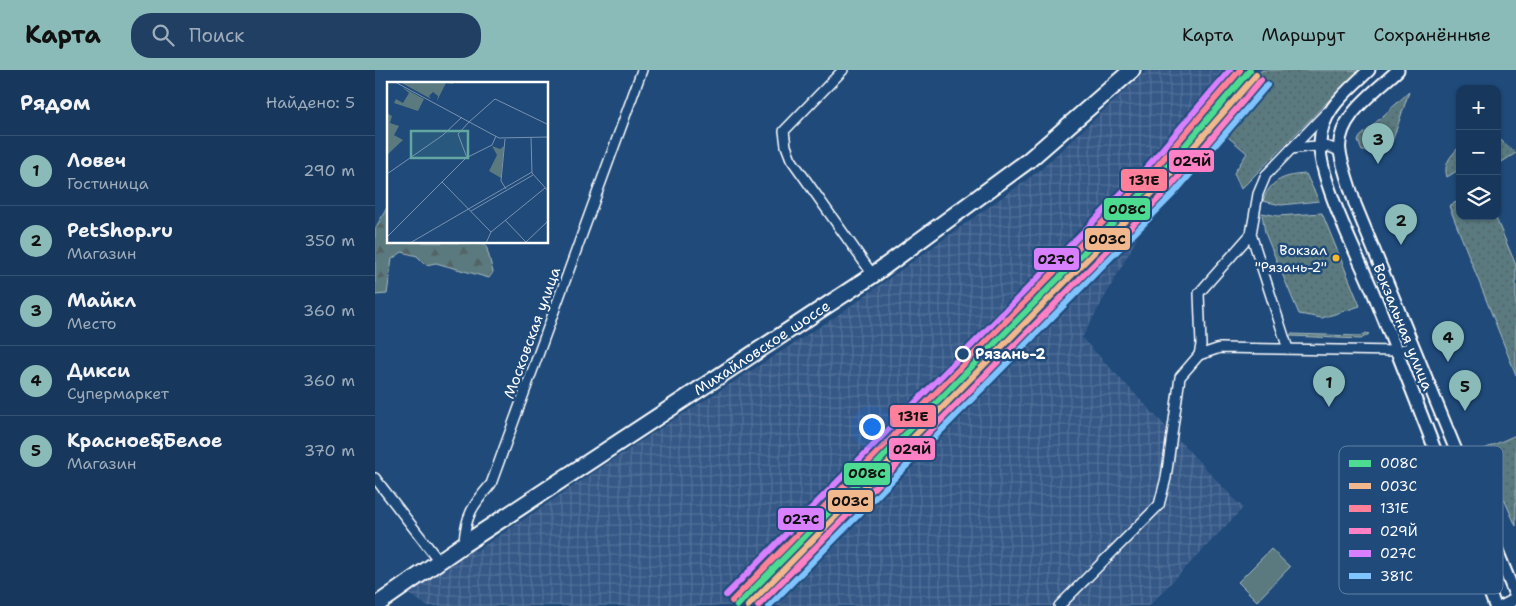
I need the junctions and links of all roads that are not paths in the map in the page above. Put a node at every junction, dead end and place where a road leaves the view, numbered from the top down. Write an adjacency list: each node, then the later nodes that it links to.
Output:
1 (642, 70): 19 (street, Московская улица)
2 (843, 70): 11 (street)
3 (1132, 70): 11 (main road, Михайловское шоссе)
4 (1369, 70): 6 (street, Вокзальная улица)
5 (1398, 70): 9 (street, Вокзальная улица)
6 (1334, 105): 7 (street, Вокзальная улица); 8 (street)
7 (1320, 146): 8 (street); 9 (street); 14 (street, Вокзальная улица)
8 (1291, 149): 10 (street)
9 (1340, 152): 12 (street, Вокзальная улица)
10 (1251, 234): 13 (street); 15 (street)
11 (873, 275): 19 (main road, Михайловское шоссе)
12 (1414, 346): 14 (street); 17 (street, Вокзальная улица)
13 (1288, 349): 14 (street); 15 (street)
14 (1397, 351): 16 (street, Вокзальная улица)
15 (1199, 355): 25 (street)
16 (1434, 446)
17 (1454, 446)
18 (375, 478): 20 (street)
19 (464, 544): 20 (main road, Михайловское шоссе)
20 (439, 561): 24 (main road, Михайловское шоссе)
21 (1503, 566): 23 (street, Вокзальная улица)
22 (1490, 594): 26 (street, Вокзальная улица)
23 (1516, 598): 27 (street)
24 (375, 606)
25 (1059, 606)
26 (1495, 606)
27 (1503, 606)

